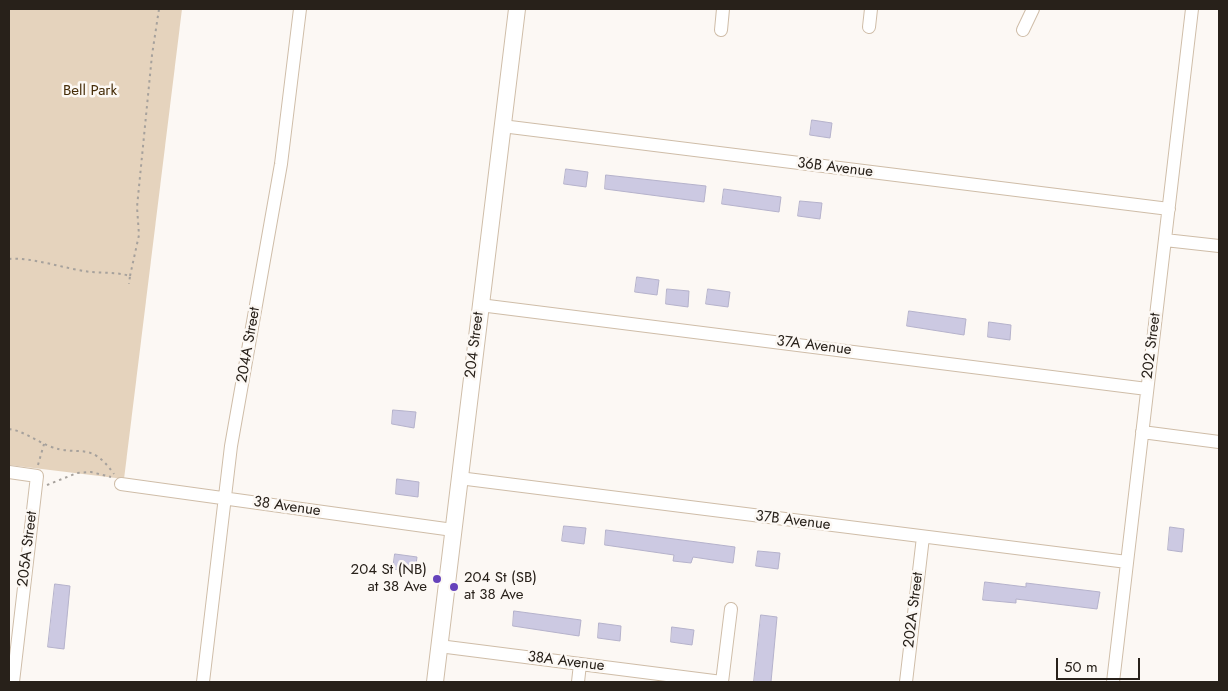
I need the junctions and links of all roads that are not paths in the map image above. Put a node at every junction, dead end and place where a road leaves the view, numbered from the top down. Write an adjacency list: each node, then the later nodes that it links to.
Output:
1 (300, 9): 21 (street, 204A Street)
2 (517, 9): 10 (street, 204 Street)
3 (723, 9): 8 (street)
4 (871, 9): 7 (street)
5 (1033, 9): 9 (street)
6 (1192, 9): 11 (street, 202 Street)
7 (869, 27)
8 (721, 30)
9 (1023, 30)
10 (502, 126): 11 (street, 36B Avenue); 14 (street, 204 Street)
11 (1168, 209): 12 (street, 202 Street)
12 (1165, 240): 13 (street); 15 (street, 202 Street)
13 (1219, 246)
14 (480, 305): 15 (street, 37A Avenue); 19 (street, 204 Street)
15 (1147, 389): 16 (street, 202 Street)
16 (1142, 432): 17 (street); 24 (street, 202 Street)
17 (1219, 442)
18 (9, 472): 28 (street, 205A Street)
19 (459, 478): 22 (street, 204 Street); 23 (street, 37B Avenue)
20 (121, 484): 21 (street, 38 Avenue)
21 (225, 499): 22 (street, 38 Avenue); 29 (street, 204A Street)
22 (453, 530): 26 (street, 204 Street)
23 (923, 537): 24 (street, 37B Avenue); 33 (street, 202A Street)
24 (1127, 562): 34 (street, 202 Street)
25 (731, 609): 32 (street)
26 (439, 646): 27 (street, 38A Avenue); 30 (street, 204 Street)
27 (580, 664): 31 (street); 32 (street, 38A Avenue)
28 (12, 682)
29 (203, 682)
30 (435, 682)
31 (578, 682)
32 (722, 682)
33 (906, 682)
34 (1113, 682)

